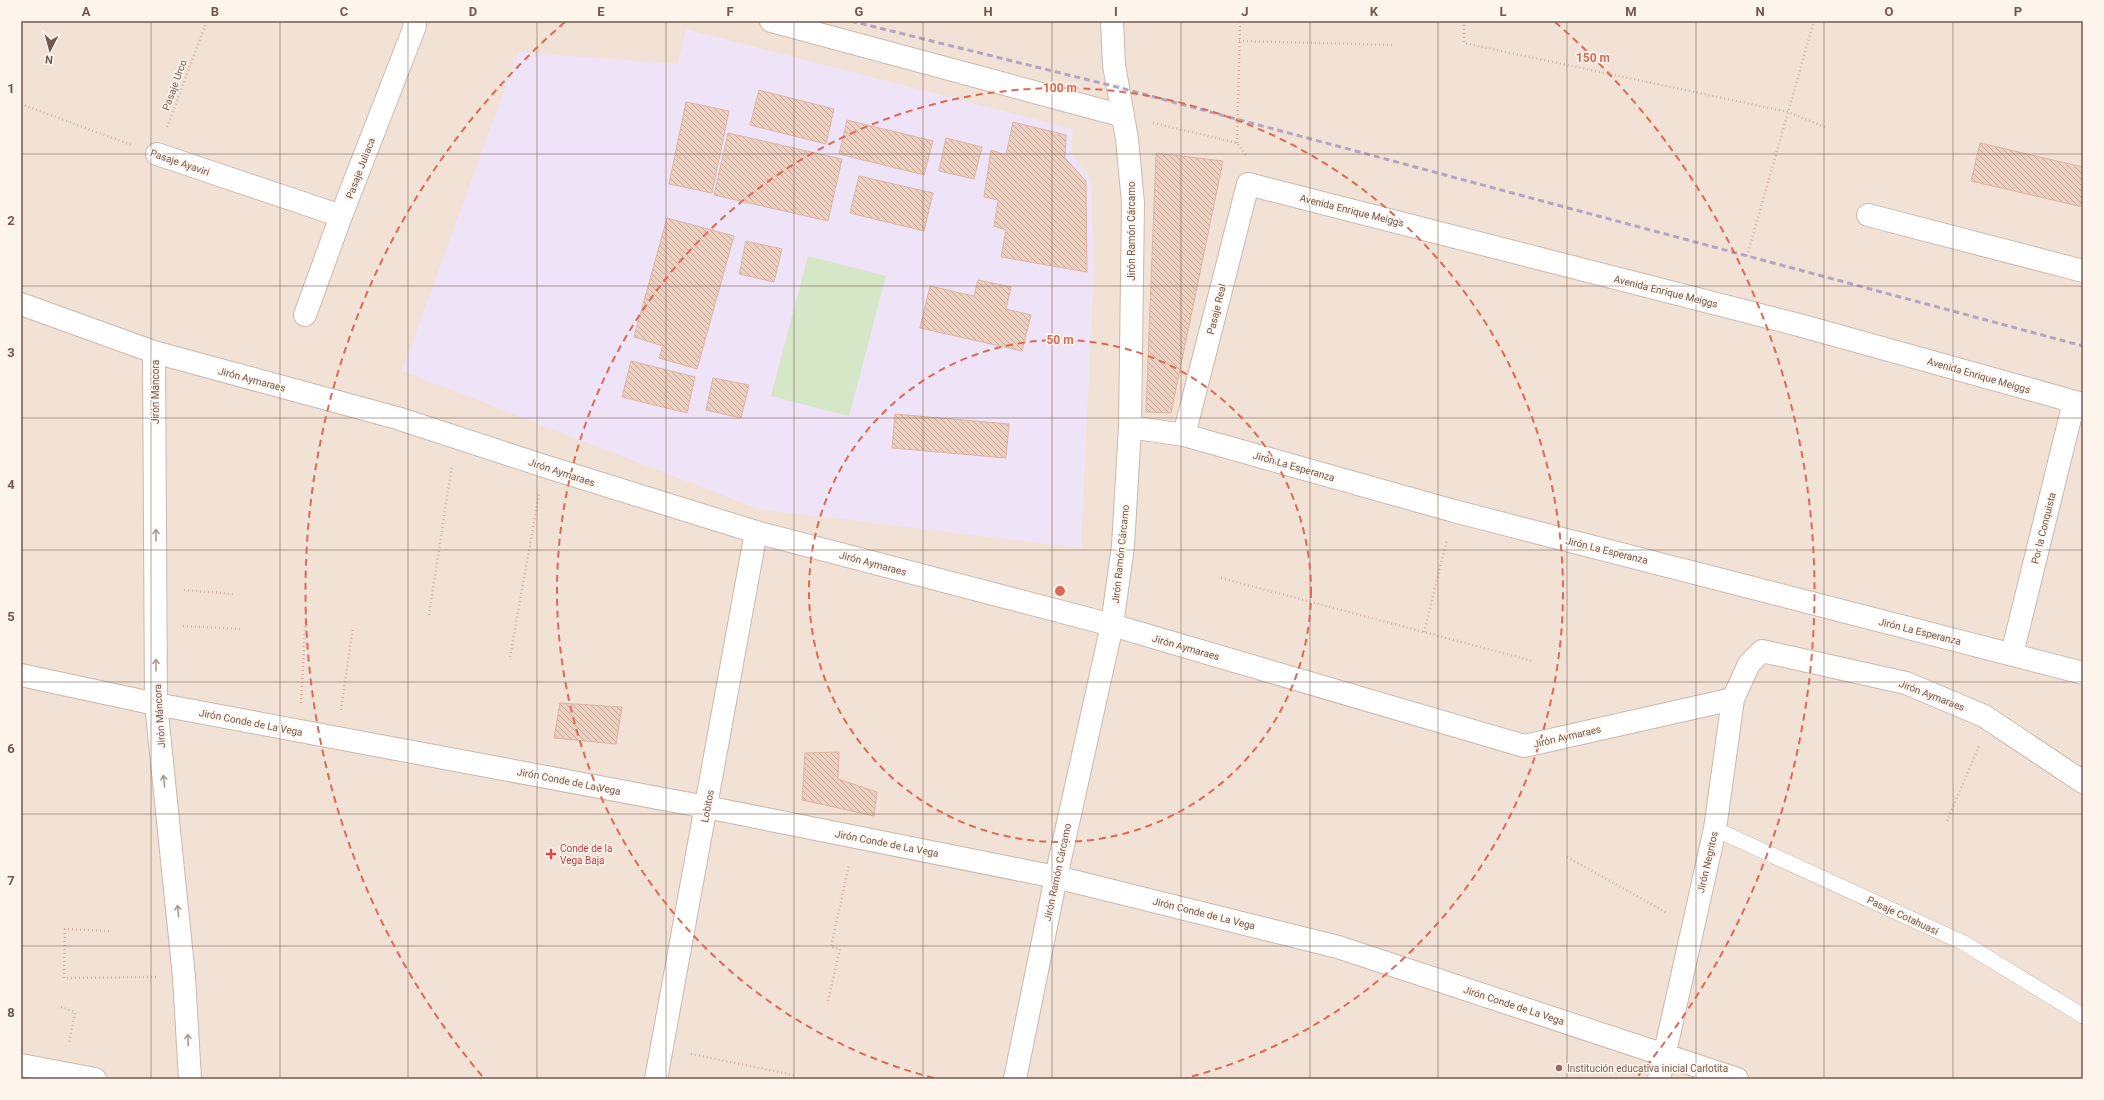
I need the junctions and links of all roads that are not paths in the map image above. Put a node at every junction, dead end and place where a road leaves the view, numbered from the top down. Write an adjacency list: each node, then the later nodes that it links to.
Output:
1 (414, 21): 8 (street, Pasaje Juliaca)
2 (771, 21): 4 (street)
3 (1112, 21): 4 (street, Jirón Ramón Cárcamo)
4 (1123, 116): 14 (street, Jirón Ramón Cárcamo)
5 (157, 154): 8 (street, Pasaje Ayaviri)
6 (1248, 184): 13 (street, Avenida Enrique Meiggs); 15 (street, Pasaje Real)
7 (1868, 215): 9 (street)
8 (341, 216): 11 (street, Pasaje Juliaca)
9 (2083, 271)
10 (21, 304): 12 (street, Jirón Aymaraes)
11 (305, 315)
12 (154, 352): 16 (street, Jirón Aymaraes); 23 (street, Jirón Máncora, one-way to 12)
13 (2079, 403): 19 (street, Por la Conquista)
14 (1130, 427): 15 (street, Jirón La Esperanza); 17 (street, Jirón Ramón Cárcamo)
15 (1184, 435): 19 (street, Jirón La Esperanza)
16 (756, 532): 17 (street, Jirón Aymaraes); 25 (street, Lobitos)
17 (1112, 625): 22 (street, Jirón Aymaraes); 27 (street, Jirón Ramón Cárcamo)
18 (1762, 651): 22 (street, Jirón Negritos); 24 (street, Jirón Aymaraes)
19 (2012, 654): 20 (street, Jirón La Esperanza)
20 (2083, 673)
21 (21, 675): 23 (street, Jirón Conde de La Vega)
22 (1733, 699): 26 (street, Jirón Negritos)
23 (156, 704): 25 (street, Jirón Conde de La Vega); 32 (street, Jirón Máncora, one-way to 23)
24 (2083, 782)
25 (706, 807): 27 (street, Jirón Conde de La Vega); 33 (street, Lobitos)
26 (1715, 829): 28 (lane, Pasaje Cotahuasi); 29 (street, Jirón Negritos)
27 (1056, 877): 29 (street, Jirón Conde de La Vega); 34 (street, Jirón Ramón Cárcamo)
28 (2083, 1016)
29 (1664, 1054): 35 (street, Jirón Negritos); 36 (street, Jirón Conde de La Vega)
30 (21, 1065): 31 (street)
31 (95, 1079)
32 (190, 1079)
33 (656, 1079)
34 (1015, 1079)
35 (1659, 1079)
36 (1737, 1079)

